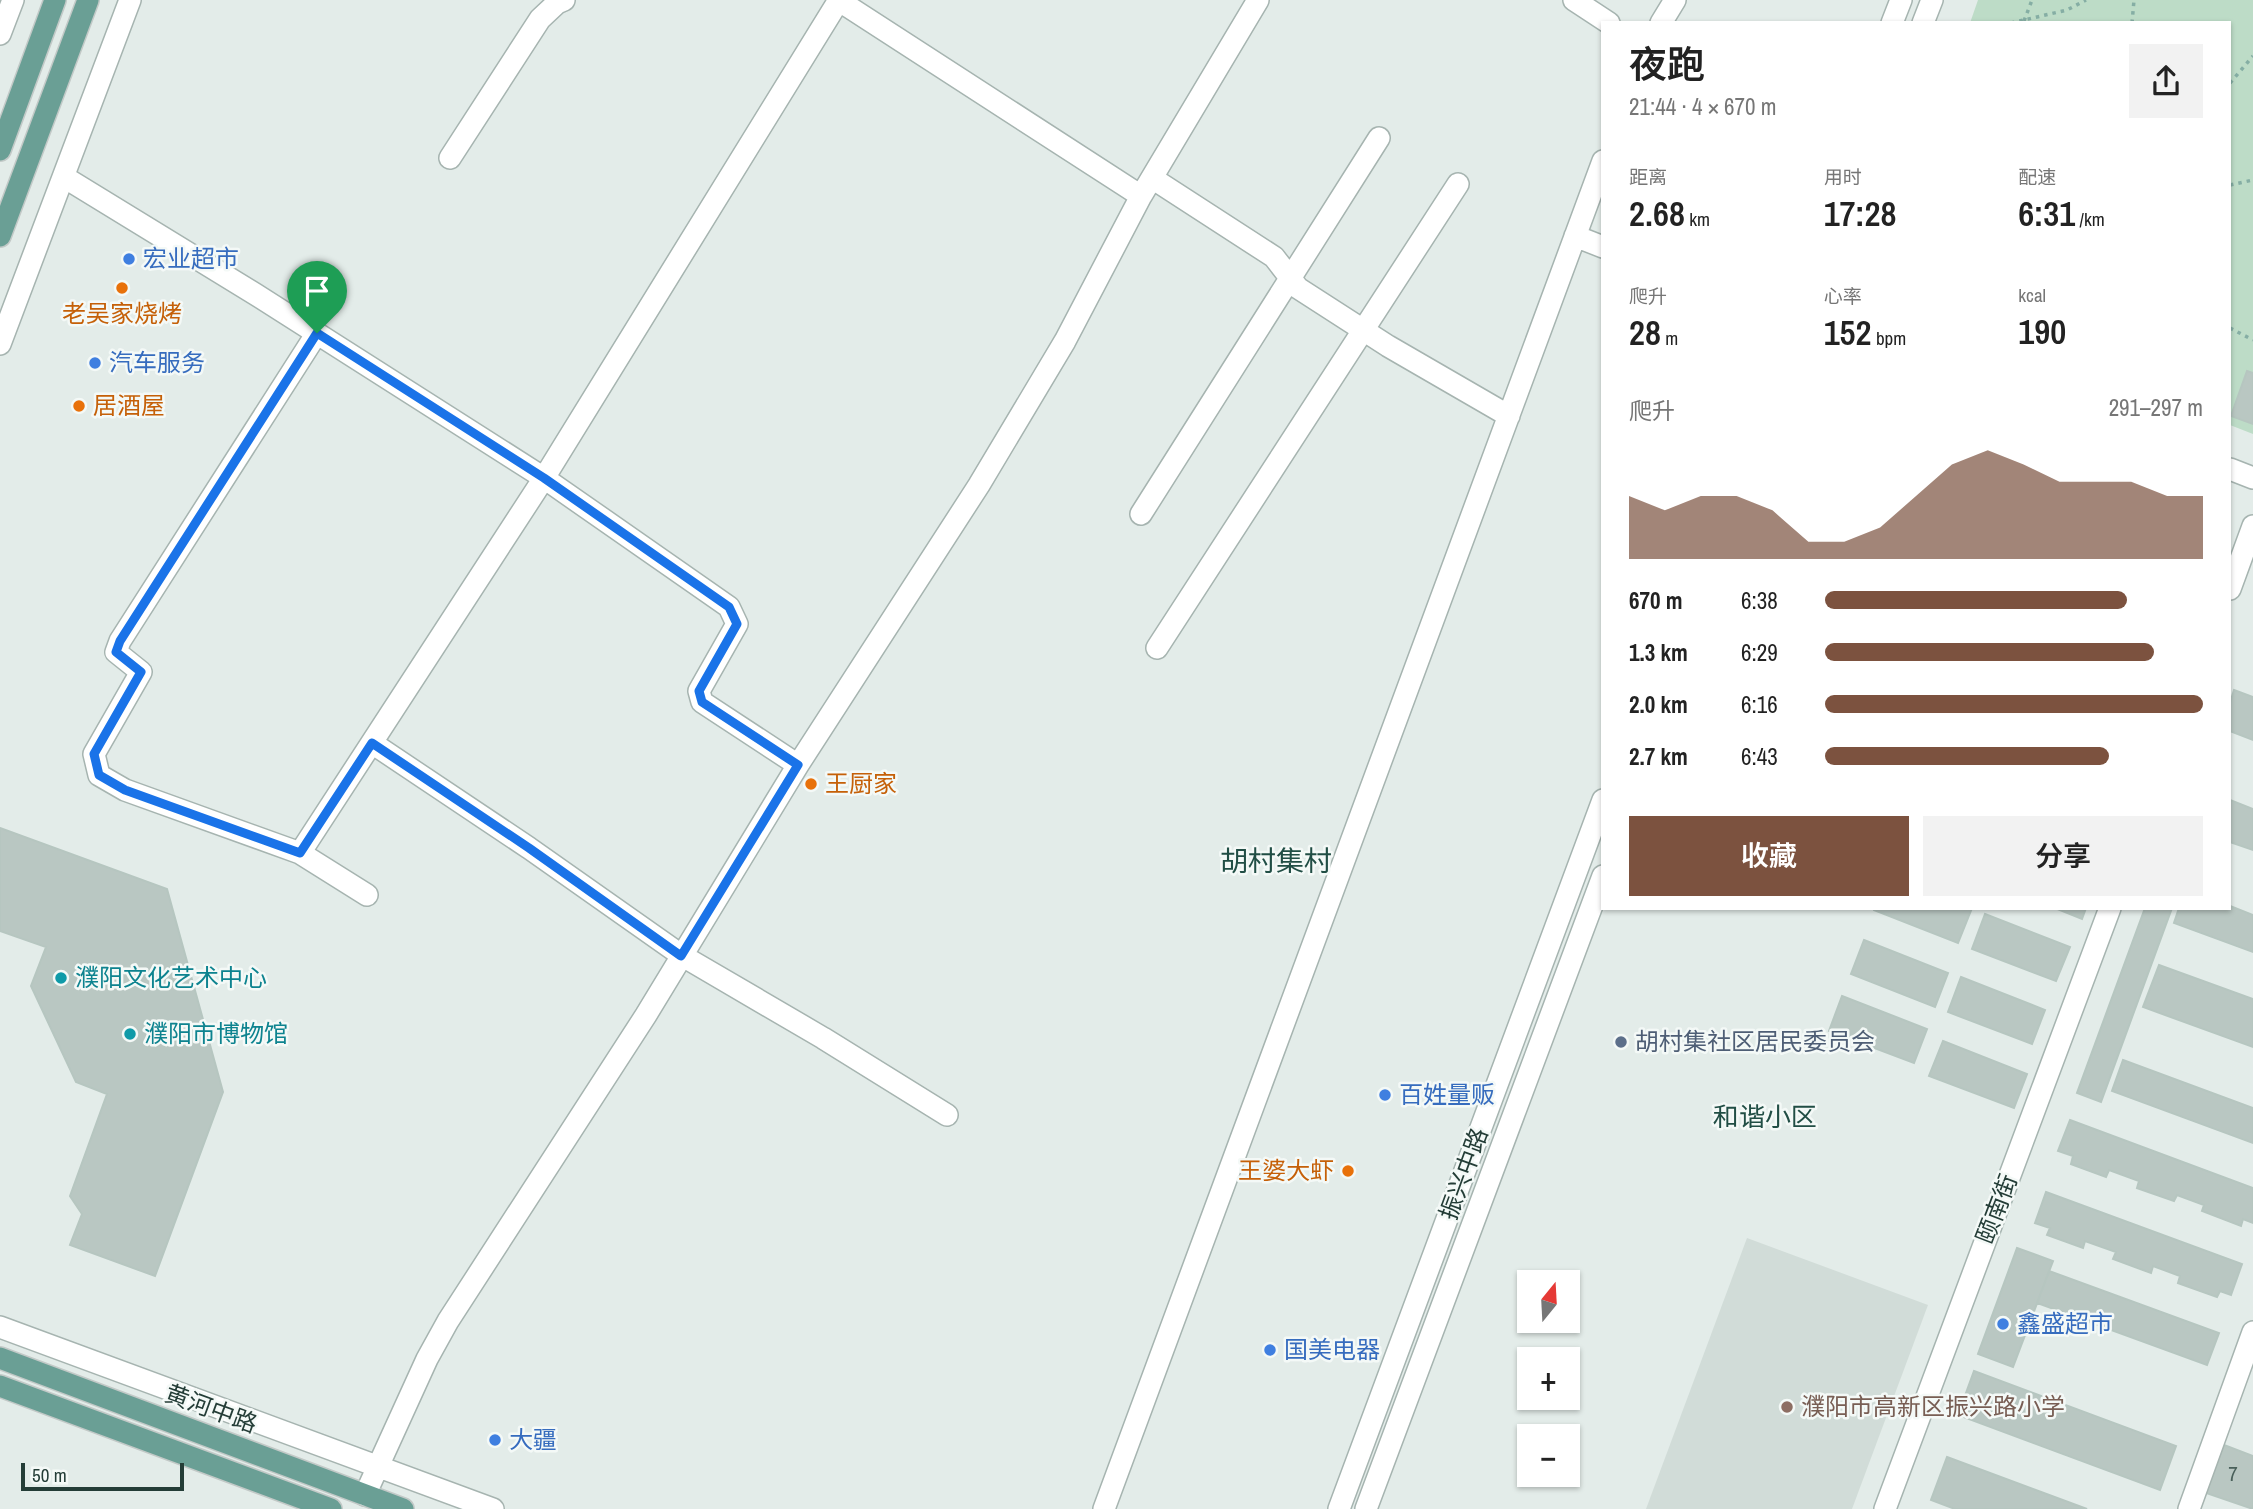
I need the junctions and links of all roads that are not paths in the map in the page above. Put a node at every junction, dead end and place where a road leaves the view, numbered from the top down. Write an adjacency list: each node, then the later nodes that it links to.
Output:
1 (13, 0): 16 (street)
2 (55, 0): 18 (main road)
3 (88, 0): 24 (main road)
4 (130, 0): 21 (street)
5 (564, 0): 19 (street)
6 (839, 0): 23 (street); 33 (street)
7 (1258, 0): 23 (street)
8 (1574, 0): 12 (street)
9 (1675, 0): 13 (street)
10 (1901, 0): 14 (street)
11 (1932, 0): 15 (street)
12 (1606, 21)
13 (1662, 21)
14 (1893, 21)
15 (1924, 21)
16 (0, 34)
17 (1379, 138): 27 (street)
18 (0, 150)
19 (450, 158)
20 (1601, 166): 25 (street)
21 (64, 177): 29 (street); 30 (street)
22 (1458, 184): 28 (street)
23 (1146, 186): 27 (street); 40 (street)
24 (0, 236)
25 (1575, 236): 26 (street); 31 (street)
26 (1601, 246)
27 (1290, 278): 28 (street); 35 (street)
28 (1363, 330): 31 (street); 38 (street)
29 (317, 333): 33 (street); 42 (street)
30 (0, 344)
31 (1508, 416): 57 (street)
32 (2231, 469): 34 (street)
33 (544, 478): 39 (street); 40 (street)
34 (2253, 478)
35 (1141, 514)
36 (2253, 526): 37 (street)
37 (2231, 586)
38 (1157, 648)
39 (372, 743): 42 (street); 46 (street)
40 (798, 765): 46 (street)
41 (1601, 805): 58 (street, 振兴中路)
42 (300, 853): 44 (street)
43 (1601, 881): 59 (street, 振兴中路)
44 (368, 895)
45 (2109, 910): 60 (street, 颐南街)
46 (681, 956): 47 (street); 52 (street)
47 (947, 1115)
48 (0, 1327): 52 (street)
49 (2253, 1332): 61 (street)
50 (0, 1358): 53 (main road, 黄河中路)
51 (0, 1386): 54 (main road)
52 (378, 1466): 53 (street); 56 (street)
53 (365, 1495): 55 (main road, 黄河中路)
54 (331, 1509)
55 (403, 1509)
56 (493, 1509)
57 (1104, 1509)
58 (1339, 1509)
59 (1366, 1509)
60 (1885, 1509)
61 (2189, 1509)

